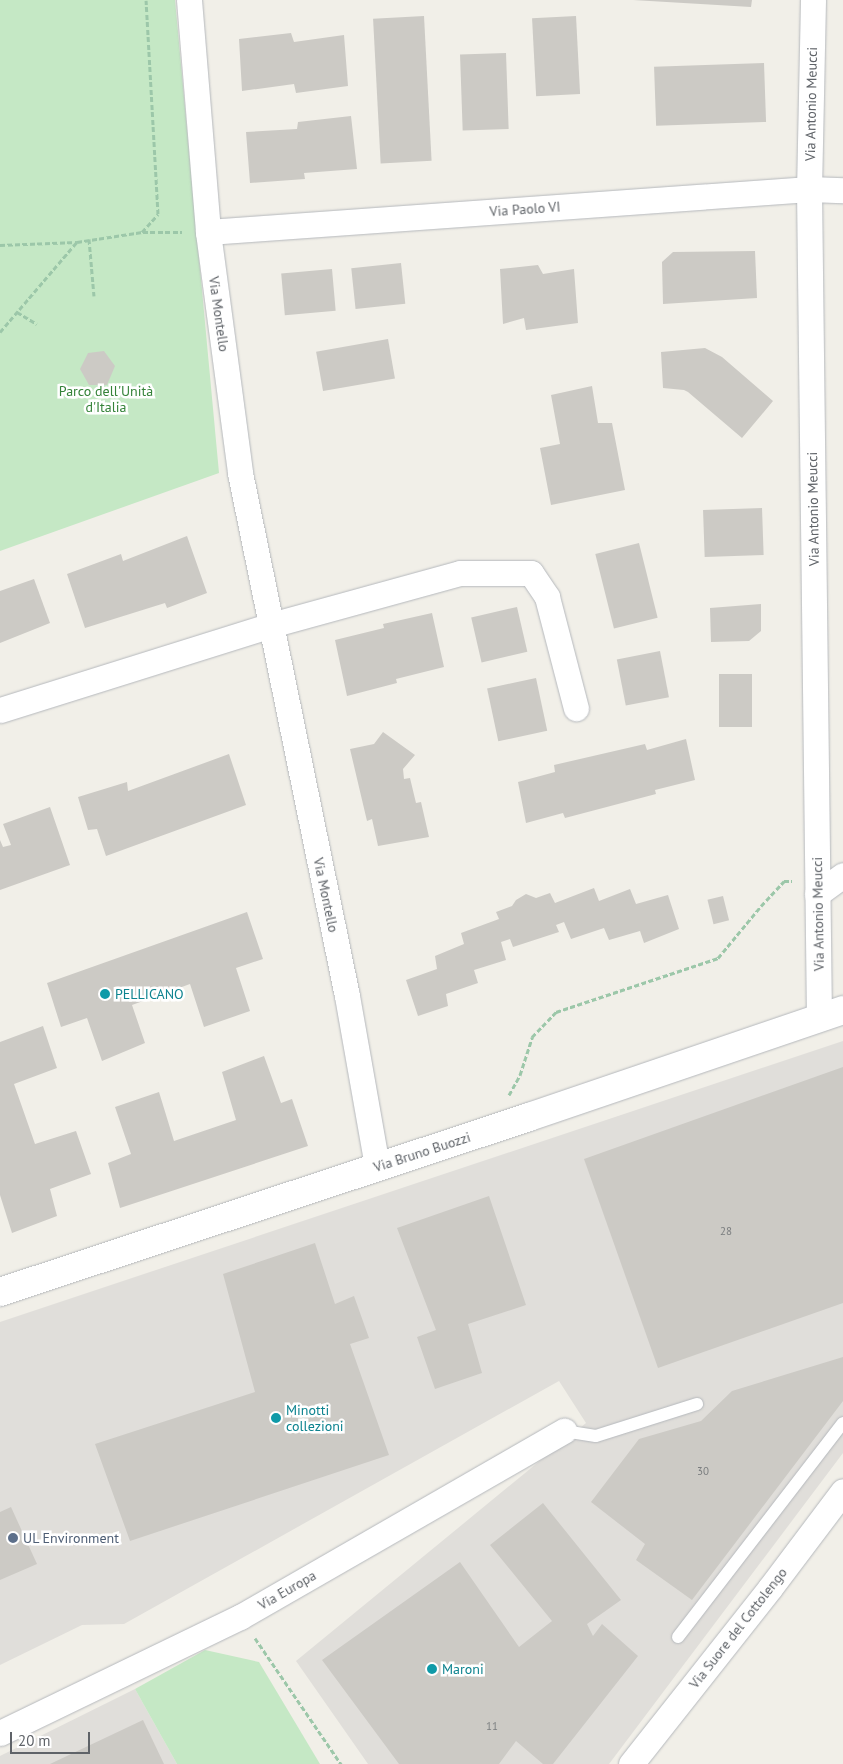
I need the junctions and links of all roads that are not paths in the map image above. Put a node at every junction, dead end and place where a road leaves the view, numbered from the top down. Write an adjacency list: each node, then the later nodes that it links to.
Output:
1 (189, 0): 5 (street, Via Montello)
2 (813, 0): 3 (street, Via Antonio Meucci)
3 (809, 189): 4 (street, Via Paolo VI); 5 (street, Via Paolo VI); 10 (street, Via Antonio Meucci)
4 (843, 190)
5 (208, 232): 6 (street, Via Montello)
6 (271, 625): 7 (street); 8 (street); 12 (street, Via Montello)
7 (576, 708)
8 (0, 710)
9 (843, 875): 10 (street)
10 (817, 886): 11 (street, Via Antonio Meucci)
11 (831, 1014): 12 (street, Via Bruno Buozzi)
12 (378, 1166): 13 (street, Via Bruno Buozzi)
13 (0, 1292)
14 (697, 1404): 16 (lane)
15 (843, 1423): 18 (lane)
16 (564, 1431): 19 (street, Via Europa)
17 (843, 1491): 20 (street, Via Suore del Cottolengo)
18 (678, 1637)
19 (0, 1733)
20 (631, 1764)

